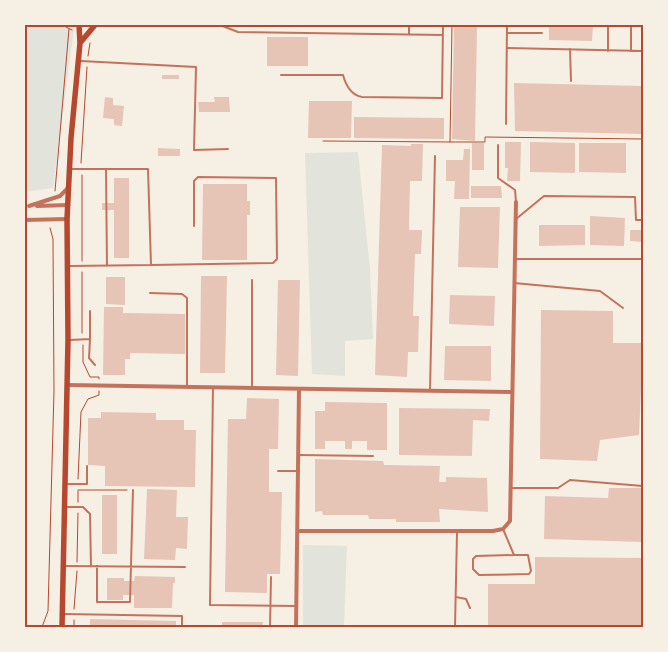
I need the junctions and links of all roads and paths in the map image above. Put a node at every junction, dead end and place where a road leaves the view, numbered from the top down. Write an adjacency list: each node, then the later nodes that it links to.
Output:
1 (62, 25): 11 (path)
2 (95, 25): 17 (main road)
3 (220, 25): 12 (lane)
4 (408, 25): 12 (lane)
5 (444, 25): 15 (lane)
6 (452, 25): 30 (path)
7 (507, 25): 13 (lane)
8 (608, 25): 20 (lane)
9 (631, 25): 21 (lane)
10 (77, 28): 11 (path); 17 (main road)
11 (69, 29): 38 (path)
12 (409, 33): 15 (lane)
13 (507, 33): 14 (lane); 18 (lane)
14 (542, 33)
15 (443, 35): 25 (lane)
16 (92, 37): 24 (path)
17 (80, 43): 23 (main road)
18 (507, 48): 19 (lane); 27 (lane)
19 (570, 50): 20 (lane); 26 (lane)
20 (608, 50): 21 (lane)
21 (632, 51): 22 (lane)
22 (643, 52)
23 (78, 61): 24 (lane); 35 (main road)
24 (87, 62): 32 (lane); 34 (path)
25 (281, 75)
26 (571, 81)
27 (506, 124)
28 (643, 139): 30 (path)
29 (323, 141): 30 (path)
30 (450, 142)
31 (498, 145): 39 (lane)
32 (228, 149)
33 (435, 156): 69 (lane)
34 (80, 168): 35 (lane); 36 (lane); 52 (path)
35 (70, 169): 37 (main road)
36 (106, 169): 50 (lane); 53 (lane)
37 (69, 187): 40 (main road); 41 (street)
38 (55, 192)
39 (516, 202): 44 (street)
40 (68, 205): 41 (street); 42 (main road)
41 (27, 206)
42 (67, 219): 43 (street); 51 (main road)
43 (25, 220)
44 (515, 220): 45 (lane); 48 (street)
45 (643, 220)
46 (194, 226): 50 (lane)
47 (50, 228): 101 (path)
48 (515, 259): 49 (lane); 55 (street)
49 (643, 259)
50 (151, 265): 53 (lane)
51 (67, 266): 52 (lane); 61 (main road)
52 (82, 266): 53 (lane); 59 (path)
53 (107, 266)
54 (252, 280): 67 (lane)
55 (514, 283): 57 (lane); 70 (street)
56 (150, 293): 65 (lane)
57 (623, 308)
58 (90, 311): 60 (lane)
59 (82, 339): 60 (lane); 61 (lane); 64 (path)
60 (90, 339): 62 (lane)
61 (68, 340): 63 (main road)
62 (94, 365)
63 (67, 385): 64 (street); 76 (main road)
64 (99, 386): 65 (street); 77 (path)
65 (187, 387): 66 (street)
66 (213, 388): 67 (street); 96 (lane)
67 (252, 388): 68 (street)
68 (299, 389): 69 (street); 71 (street)
69 (430, 391): 70 (street)
70 (512, 392): 79 (street)
71 (299, 455): 72 (lane); 75 (street)
72 (373, 456)
73 (87, 466): 77 (lane)
74 (278, 471): 75 (lane)
75 (299, 471): 85 (street)
76 (65, 484): 77 (lane); 82 (main road)
77 (78, 484): 80 (path)
78 (643, 486): 79 (lane)
79 (510, 488): 84 (street)
80 (78, 490): 81 (path); 83 (path)
81 (133, 490): 92 (lane)
82 (64, 507): 83 (lane); 88 (main road)
83 (78, 507): 89 (path); 90 (lane)
84 (503, 529): 86 (street); 87 (lane)
85 (298, 531): 86 (street); 97 (street)
86 (457, 533): 95 (lane)
87 (514, 555): 87 (lane)
88 (62, 566): 89 (lane); 99 (main road)
89 (77, 566): 90 (lane); 100 (path)
90 (91, 566): 91 (lane)
91 (97, 566): 92 (lane); 92 (lane)
92 (131, 566): 93 (lane)
93 (185, 567)
94 (271, 577): 96 (lane)
95 (456, 597): 98 (lane); 107 (lane)
96 (271, 606): 97 (lane); 105 (lane)
97 (296, 606): 106 (street)
98 (470, 608)
99 (62, 614): 100 (lane); 102 (main road)
100 (74, 614): 103 (path); 104 (lane)
101 (42, 627)
102 (62, 627)
103 (74, 627)
104 (182, 627)
105 (270, 627)
106 (296, 627)
107 (455, 627)

